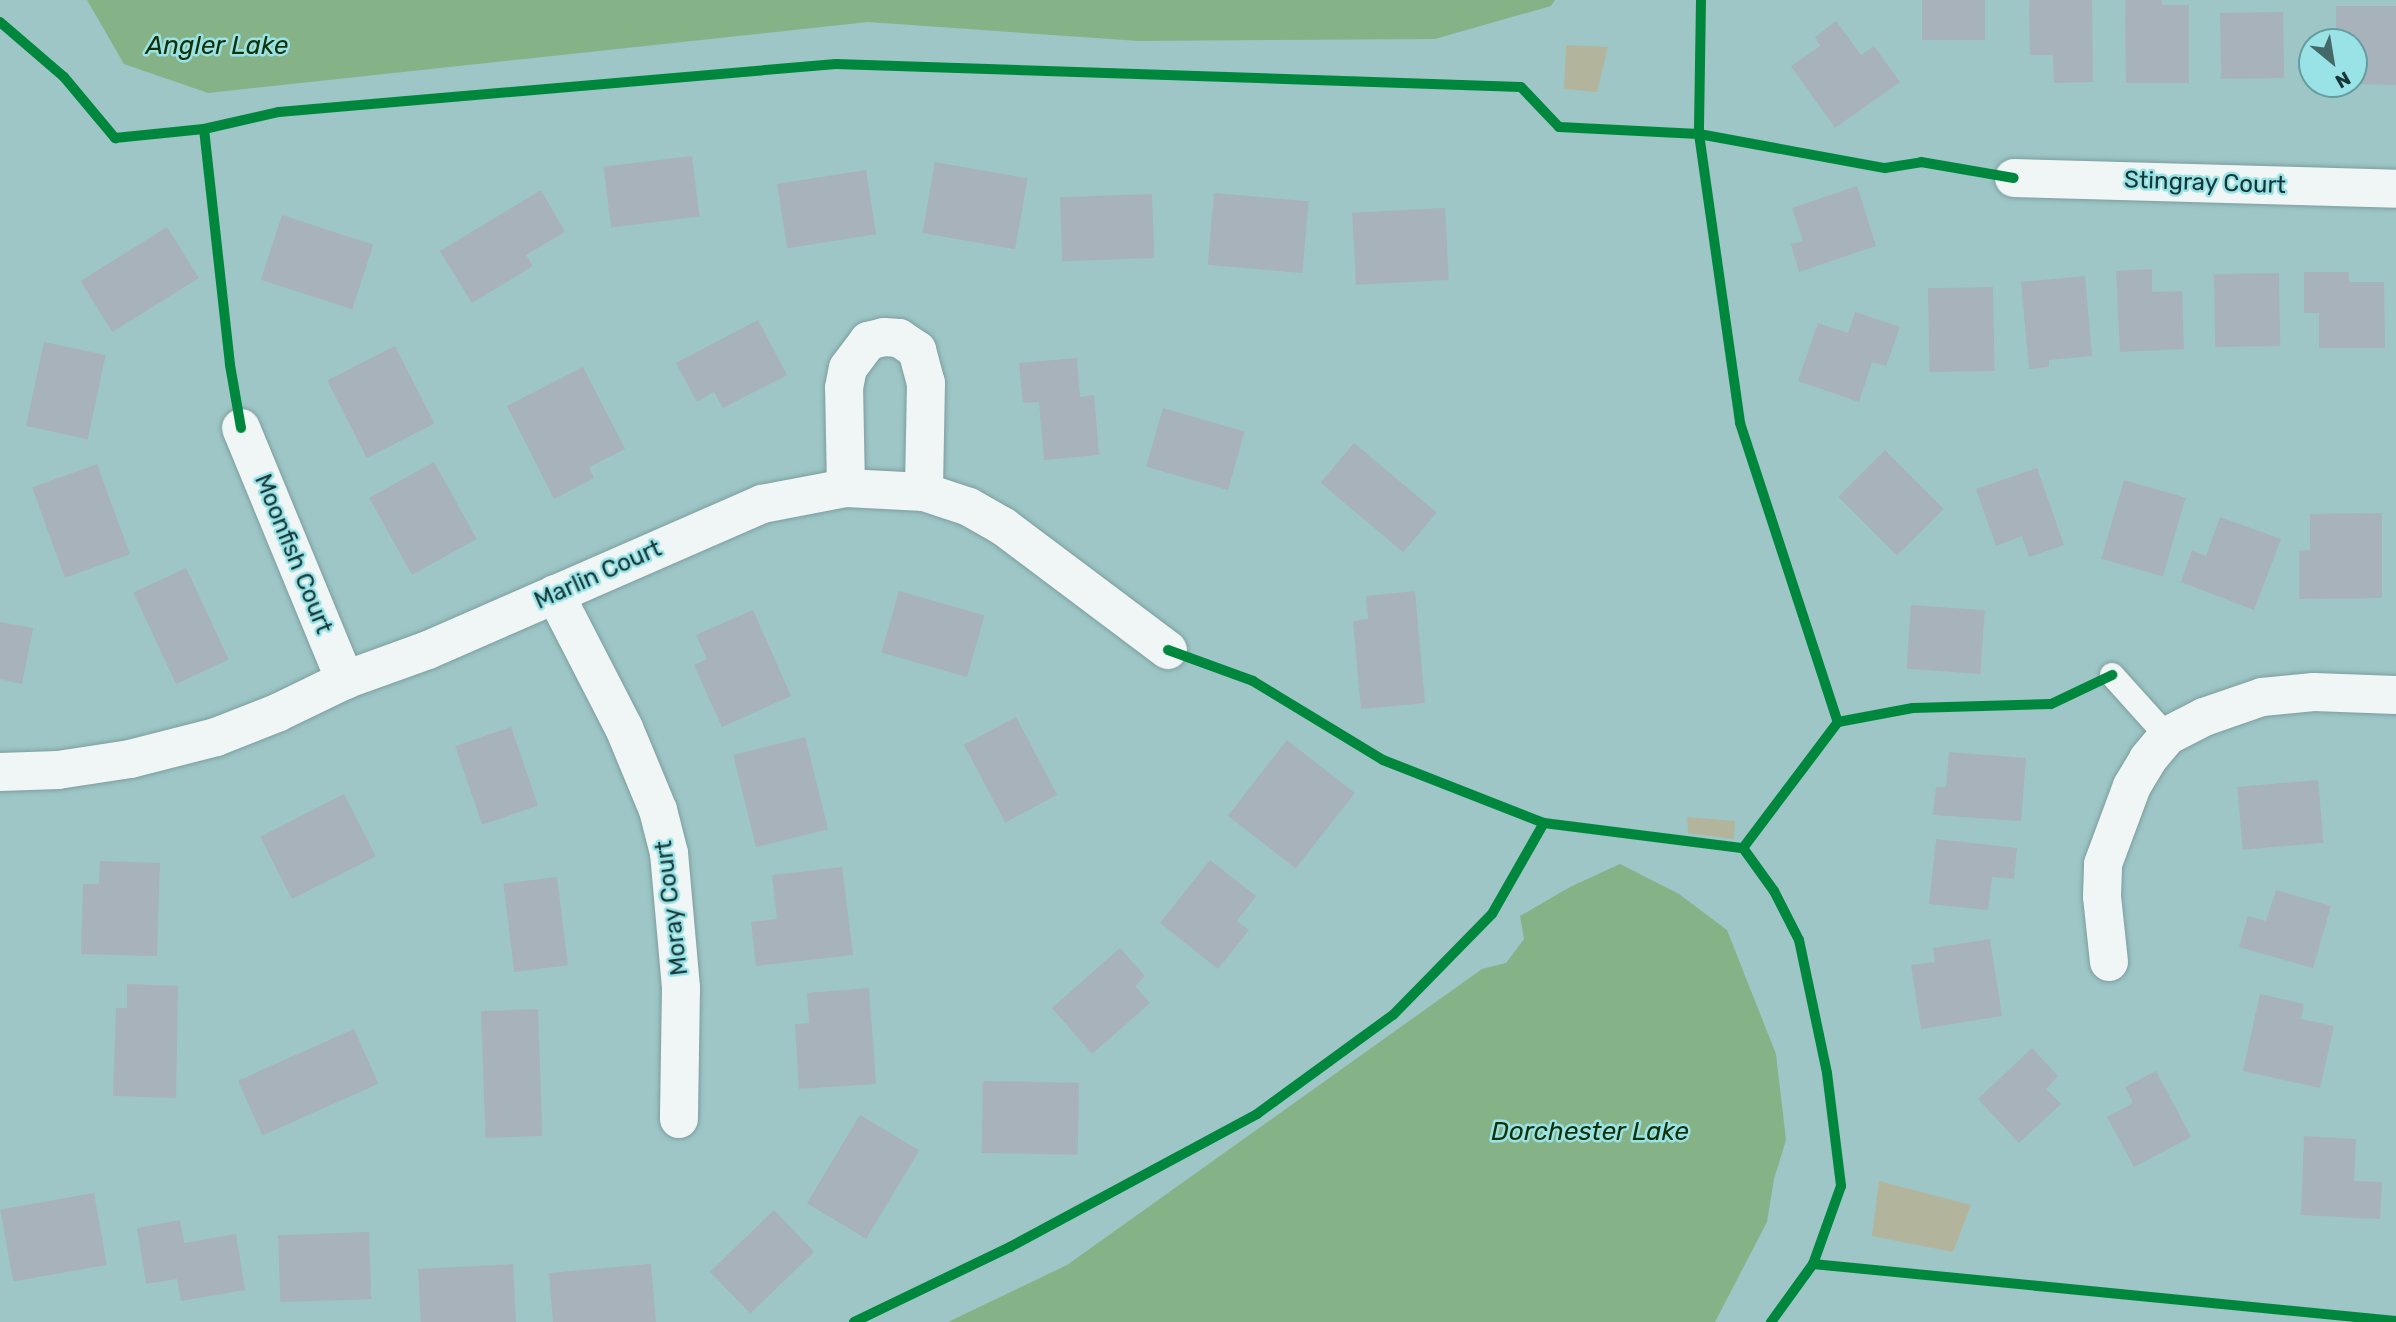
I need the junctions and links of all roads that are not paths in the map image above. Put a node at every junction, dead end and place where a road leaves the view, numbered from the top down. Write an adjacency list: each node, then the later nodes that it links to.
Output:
1 (2014, 178): 2 (street, Stingray Court)
2 (2396, 189)
3 (242, 428): 9 (street, Moonfish Court)
4 (846, 488): 5 (street, Marlin Court); 5 (street); 6 (street, Marlin Court)
5 (924, 492): 7 (street, Marlin Court)
6 (555, 594): 9 (street, Marlin Court); 14 (street, Moray Court)
7 (1168, 650)
8 (2112, 675): 11 (lane)
9 (345, 680): 12 (street, Marlin Court)
10 (2396, 695): 11 (street)
11 (2167, 736): 13 (street)
12 (0, 772)
13 (2109, 962)
14 (679, 1119)

